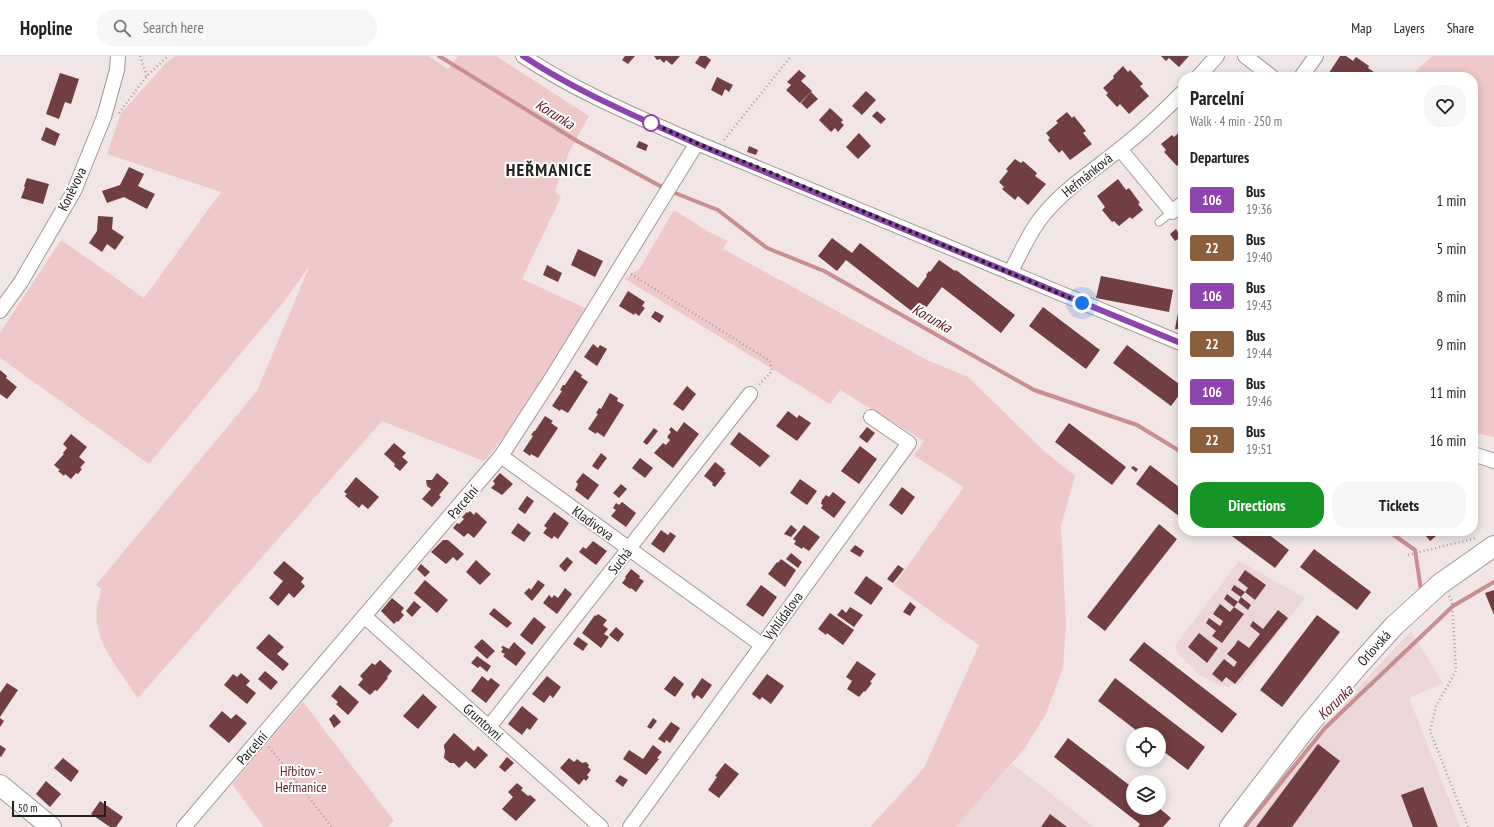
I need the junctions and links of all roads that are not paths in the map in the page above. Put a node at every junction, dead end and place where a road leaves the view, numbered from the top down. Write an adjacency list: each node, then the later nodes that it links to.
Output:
1 (118, 56): 16 (street, Koněvova)
2 (523, 56): 10 (street)
3 (1217, 56): 6 (street)
4 (1245, 56): 7 (street)
5 (1316, 56): 8 (street)
6 (1203, 72)
7 (1266, 72)
8 (1305, 72)
9 (1178, 97): 11 (street, Heřmánková)
10 (697, 144): 15 (street); 20 (street, Parcelní)
11 (1120, 149): 13 (street); 15 (street, Heřmánková)
12 (1178, 207): 13 (street)
13 (1172, 212): 14 (lane)
14 (1158, 222)
15 (1010, 274): 17 (street)
16 (0, 311)
17 (1178, 342)
18 (750, 394): 24 (street, Suchá)
19 (870, 417): 26 (street, Vyhlídalova)
20 (501, 456): 24 (street, Kladivova); 25 (street, Parcelní)
21 (1478, 456): 22 (street)
22 (1494, 461)
23 (1486, 542): 33 (main road, Orlovská)
24 (629, 549): 26 (street, Kladivova); 27 (street, Suchá)
25 (364, 616): 27 (street, Gruntovní); 30 (street, Parcelní)
26 (762, 645): 32 (street, Vyhlídalova)
27 (489, 727): 31 (street, Gruntovní)
28 (0, 785): 29 (main road)
29 (50, 827)
30 (184, 827)
31 (601, 827)
32 (630, 827)
33 (1230, 827)

